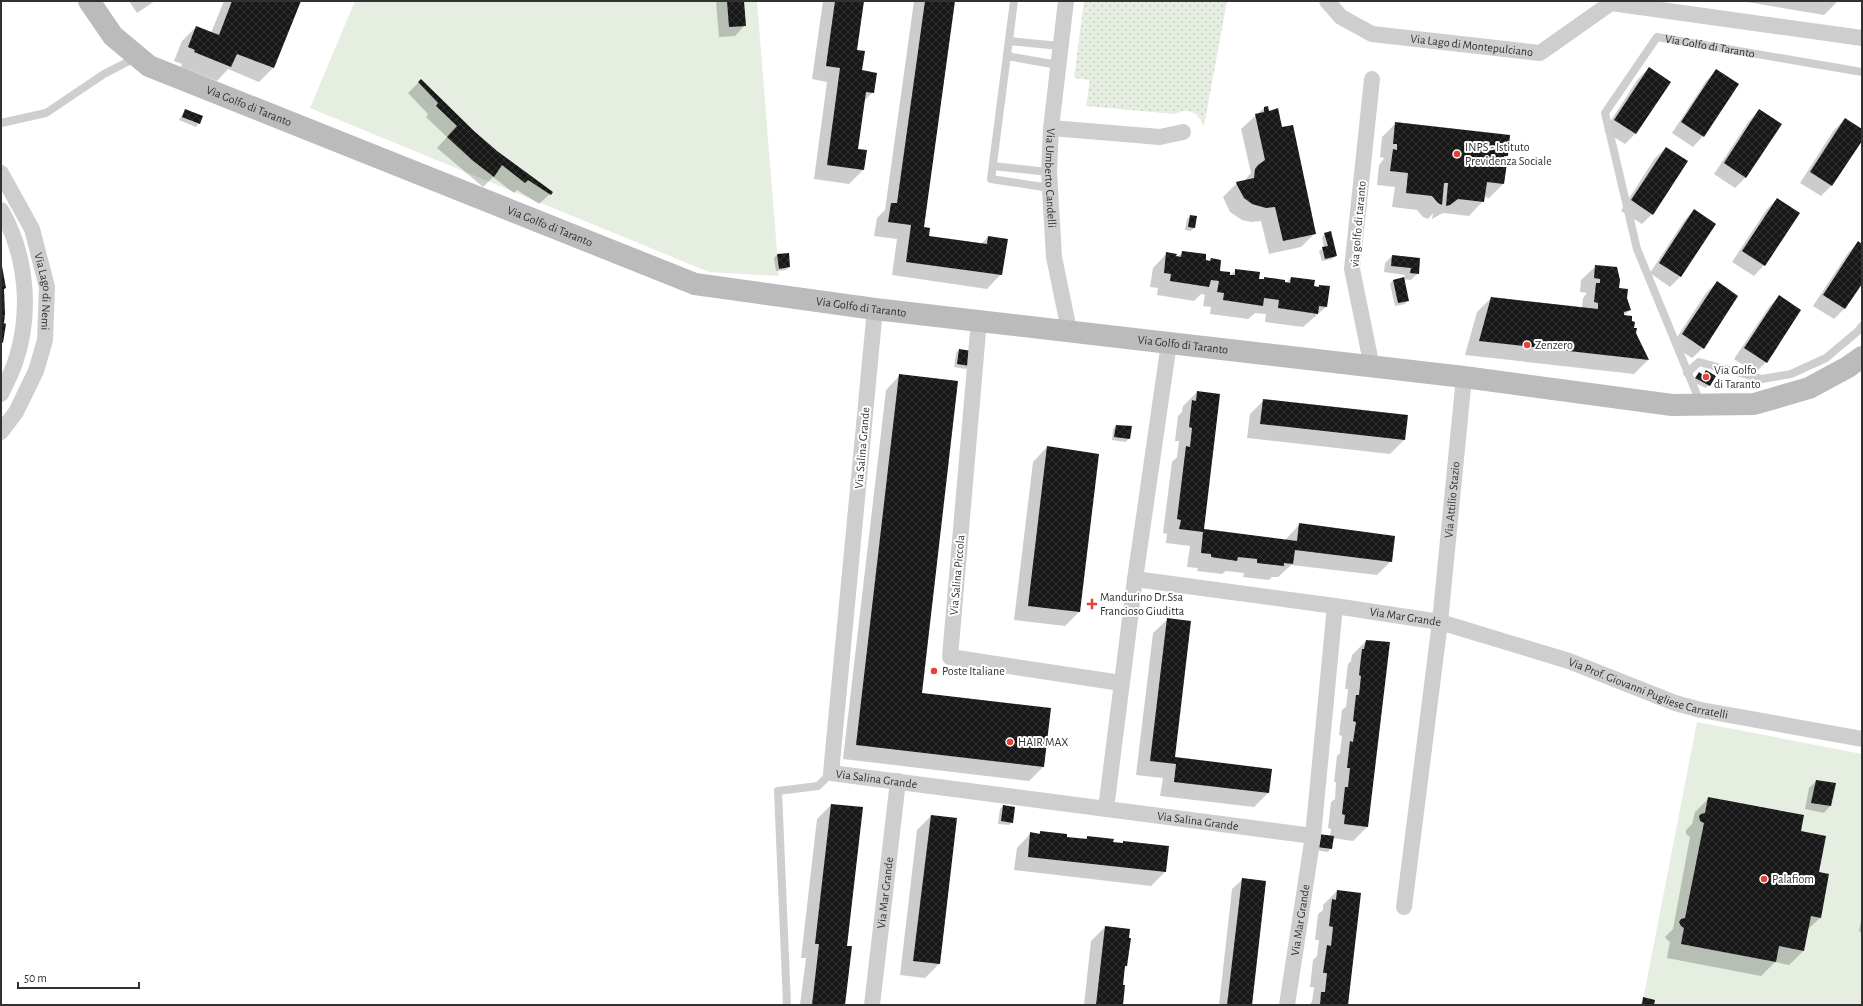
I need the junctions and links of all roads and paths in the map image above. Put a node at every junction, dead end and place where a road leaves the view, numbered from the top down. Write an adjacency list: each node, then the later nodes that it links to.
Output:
1 (89, 1): 9 (street, Via Golfo di Taranto)
2 (1014, 1): 7 (lane)
3 (1066, 1): 8 (street, Via Umberto Candelli)
4 (1327, 1): 5 (street, Via Lago di Montepulciano)
5 (1612, 2): 6 (street, Via Lago di Montepulciano)
6 (1862, 38)
7 (1009, 41): 8 (lane); 10 (lane)
8 (1060, 46): 11 (street, Via Umberto Candelli)
9 (137, 56): 14 (lane); 21 (street, Via Golfo di Taranto)
10 (1007, 56): 11 (lane); 17 (lane)
11 (1058, 65): 15 (street, Via Umberto Candelli)
12 (1862, 72): 28 (lane, Via Golfo di Taranto)
13 (1372, 79): 27 (street, via golfo di taranto)
14 (1, 123)
15 (1051, 128): 16 (street); 19 (street, Via Umberto Candelli)
16 (1183, 132)
17 (993, 166): 19 (lane); 19 (lane)
18 (1, 173): 32 (street, Via Lago di Nemi)
19 (1050, 180): 24 (street, Via Umberto Candelli)
20 (2, 211): 30 (street, Via Lago di Nemi)
21 (875, 308): 22 (street, Via Golfo di Taranto); 38 (street, Via Salina Grande)
22 (979, 320): 24 (street, Via Golfo di Taranto); 36 (street, Via Salina Piccola)
23 (1862, 326): 28 (lane)
24 (1070, 330): 25 (street, Via Golfo di Taranto)
25 (1169, 343): 27 (street, Via Golfo di Taranto); 33 (street)
26 (1862, 357): 31 (street, Via Golfo di Taranto)
27 (1372, 367): 29 (street, Via Golfo di Taranto)
28 (1686, 373): 31 (lane, Via Golfo di Taranto)
29 (1464, 377): 31 (street, Via Golfo di Taranto); 35 (street, Via Attilio Stazio)
30 (1, 394)
31 (1701, 405)
32 (1, 432)
33 (1135, 579): 34 (street, Via Mar Grande); 36 (street)
34 (1335, 606): 35 (street, Via Mar Grande); 41 (street, Via Mar Grande)
35 (1440, 622): 37 (street, Via Prof. Giovanni Pugliese Carratelli); 42 (street, Via Mar Grande)
36 (1121, 683): 40 (street)
37 (1862, 739)
38 (831, 772): 39 (street, Via Salina Grande); 43 (lane)
39 (898, 781): 40 (street, Via Salina Grande); 44 (street, Via Mar Grande)
40 (1106, 808): 41 (street, Via Salina Grande)
41 (1312, 836): 45 (street, Via Mar Grande)
42 (1404, 907)
43 (787, 1005)
44 (872, 1005)
45 (1287, 1005)

